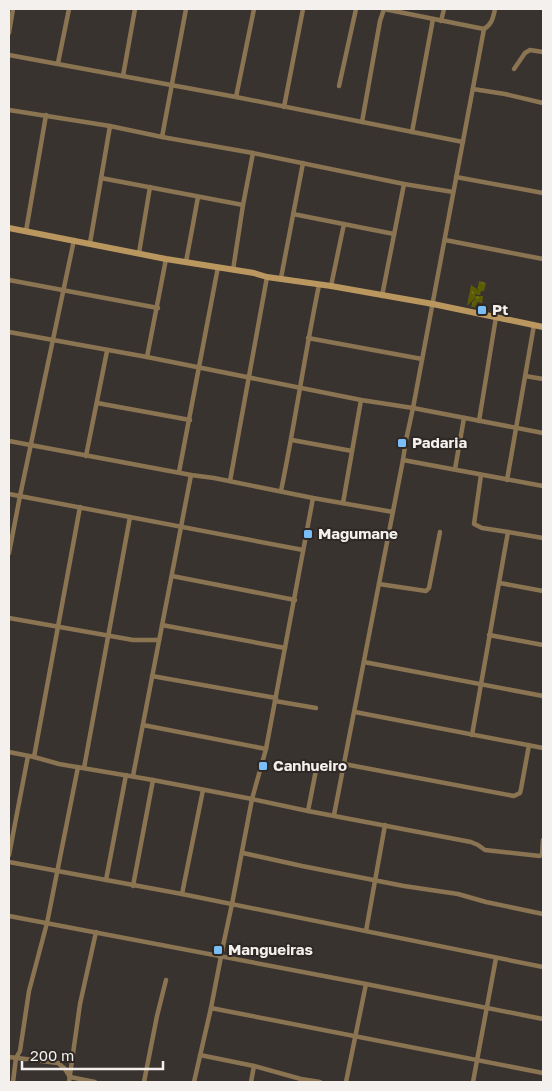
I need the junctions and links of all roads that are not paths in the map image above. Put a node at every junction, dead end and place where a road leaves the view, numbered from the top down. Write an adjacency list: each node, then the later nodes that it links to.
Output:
1 (13, 9): 14 (street)
2 (69, 9): 17 (street)
3 (135, 9): 19 (street)
4 (186, 9): 20 (street)
5 (254, 9): 23 (street)
6 (303, 9): 25 (street)
7 (356, 9): 21 (street)
8 (384, 9): 11 (street); 28 (street)
9 (444, 9): 12 (street)
10 (495, 9): 13 (street)
11 (433, 19): 12 (street); 30 (street)
12 (441, 21): 13 (street)
13 (484, 29): 22 (street)
14 (9, 32)
15 (543, 52): 18 (street)
16 (9, 54): 17 (street)
17 (58, 63): 19 (street)
18 (514, 68)
19 (123, 76): 20 (street)
20 (172, 85): 23 (street); 31 (street)
21 (339, 86)
22 (473, 89): 24 (street); 32 (street)
23 (236, 97): 25 (street)
24 (543, 102)
25 (284, 107): 28 (street)
26 (9, 110): 27 (street)
27 (46, 115): 29 (street); 46 (street)
28 (362, 122): 30 (street)
29 (110, 126): 31 (street); 36 (street)
30 (412, 132): 32 (street)
31 (162, 137): 33 (street)
32 (462, 142): 35 (street)
33 (253, 153): 34 (street); 42 (street)
34 (304, 164): 37 (street); 43 (street)
35 (456, 177): 39 (street); 40 (street)
36 (101, 178): 38 (street); 50 (street)
37 (404, 184): 39 (street); 47 (street)
38 (150, 187): 41 (street); 51 (street)
39 (454, 192): 49 (street)
40 (543, 193)
41 (198, 197): 42 (street); 54 (street)
42 (243, 205): 56 (street)
43 (294, 214): 44 (street); 58 (street)
44 (344, 224): 47 (street); 61 (street)
45 (9, 228): 46 (street)
46 (26, 231): 48 (street)
47 (394, 234): 63 (street)
48 (74, 240): 50 (street); 62 (street)
49 (445, 240): 52 (street); 64 (street)
50 (90, 244): 51 (street)
51 (139, 253): 53 (street)
52 (543, 258)
53 (166, 259): 54 (street); 65 (street)
54 (186, 262): 55 (street)
55 (218, 267): 56 (street); 75 (street)
56 (233, 270): 57 (street)
57 (267, 277): 58 (street); 77 (street)
58 (282, 278): 60 (street)
59 (9, 280): 62 (street)
60 (319, 285): 61 (street); 70 (street)
61 (331, 286): 63 (street)
62 (64, 290): 65 (street); 71 (street)
63 (382, 296): 64 (street)
64 (433, 304): 66 (street); 74 (street)
65 (158, 308): 73 (street)
66 (496, 317): 67 (street); 85 (street)
67 (534, 325): 68 (street); 76 (street)
68 (543, 327)
69 (9, 332): 71 (street)
70 (308, 338): 74 (street); 79 (street)
71 (52, 340): 72 (street); 90 (street)
72 (108, 351): 73 (street); 81 (street)
73 (147, 357): 75 (street)
74 (422, 359): 82 (street)
75 (199, 368): 77 (street); 84 (street)
76 (525, 376): 78 (street); 86 (street)
77 (249, 377): 79 (street); 99 (street)
78 (543, 379)
79 (300, 387): 80 (street); 88 (street)
80 (361, 400): 82 (street); 91 (street)
81 (96, 403): 84 (street); 92 (street)
82 (413, 408): 83 (street); 93 (street)
83 (464, 418): 85 (street); 94 (street)
84 (190, 420): 95 (street)
85 (479, 421): 86 (street)
86 (516, 428): 87 (street); 98 (street)
87 (543, 433)
88 (292, 440): 91 (street); 101 (street)
89 (9, 441): 90 (street)
90 (31, 445): 92 (street); 103 (street)
91 (352, 451): 105 (street)
92 (86, 456): 95 (street)
93 (403, 460): 94 (street); 107 (street)
94 (455, 469): 97 (street)
95 (179, 472): 96 (street)
96 (191, 475): 99 (street); 109 (street)
97 (481, 475): 98 (street); 111 (street)
98 (507, 480): 100 (street)
99 (230, 481): 101 (street)
100 (543, 486)
101 (281, 491): 104 (street)
102 (9, 494): 103 (street)
103 (20, 496): 106 (street); 114 (street)
104 (313, 498): 105 (street); 113 (street)
105 (343, 503): 107 (street)
106 (80, 508): 108 (street); 122 (street)
107 (393, 512): 117 (street)
108 (130, 517): 109 (street); 124 (street)
109 (181, 526): 113 (street); 115 (street)
110 (440, 532): 117 (street)
111 (508, 532): 112 (street); 116 (street)
112 (543, 538)
113 (303, 550): 119 (street)
114 (9, 553)
115 (172, 576): 119 (street); 121 (street)
116 (500, 582): 118 (street); 123 (street)
117 (379, 584): 128 (street)
118 (543, 591)
119 (294, 600): 127 (street)
120 (9, 618): 122 (street)
121 (162, 625): 125 (street); 127 (street)
122 (58, 626): 124 (street); 141 (street)
123 (489, 635): 126 (street); 130 (street)
124 (108, 636): 125 (street); 144 (street)
125 (159, 640): 129 (street)
126 (543, 645)
127 (285, 648): 132 (street)
128 (364, 662): 130 (street); 134 (street)
129 (152, 676): 132 (street); 135 (street)
130 (482, 683): 131 (street); 136 (street)
131 (543, 696)
132 (275, 700): 133 (street); 139 (street)
133 (316, 708)
134 (355, 712): 136 (street); 142 (street)
135 (143, 725): 139 (street); 147 (street)
136 (472, 735): 137 (street)
137 (529, 745): 138 (street); 142 (street)
138 (543, 748)
139 (266, 749): 150 (street)
140 (9, 752): 141 (street)
141 (31, 756): 143 (street); 156 (street)
142 (344, 764): 152 (street)
143 (78, 767): 144 (street); 159 (street)
144 (84, 768): 146 (street)
145 (316, 770): 151 (street)
146 (126, 775): 147 (street); 160 (street)
147 (133, 776): 148 (street)
148 (153, 780): 149 (street); 162 (street)
149 (203, 790): 150 (street); 163 (street)
150 (252, 799): 151 (street); 155 (street)
151 (308, 811): 152 (street)
152 (334, 816): 153 (street)
153 (385, 826): 157 (street); 161 (street)
154 (543, 840): 157 (street)
155 (243, 853): 161 (street); 164 (street)
156 (9, 854)
157 (543, 854)
158 (9, 862): 159 (street)
159 (58, 872): 160 (street); 167 (street)
160 (106, 880): 162 (street)
161 (375, 880): 165 (street); 168 (street)
162 (133, 886): 163 (street)
163 (182, 894): 164 (street)
164 (232, 904): 168 (street); 170 (street)
165 (543, 914)
166 (9, 916): 167 (street)
167 (47, 923): 169 (street); 181 (street)
168 (366, 931): 171 (street)
169 (96, 932): 170 (street); 185 (street)
170 (221, 956): 174 (street); 175 (street)
171 (496, 958): 172 (street); 176 (street)
172 (543, 967)
173 (166, 980): 189 (street)
174 (366, 984): 176 (street); 178 (street)
175 (211, 1008): 178 (street); 179 (street)
176 (486, 1008): 177 (street); 182 (street)
177 (543, 1019)
178 (356, 1036): 182 (street); 193 (street)
179 (200, 1055): 183 (street); 190 (street)
180 (9, 1057): 181 (street)
181 (16, 1058): 185 (street); 187 (street)
182 (476, 1061): 184 (street); 194 (street)
183 (254, 1066): 186 (street); 191 (street)
184 (543, 1074)
185 (69, 1080): 188 (street)
186 (301, 1081): 192 (street)
187 (13, 1082)
188 (95, 1082)
189 (144, 1082)
190 (194, 1082)
191 (251, 1082)
192 (320, 1082)
193 (346, 1082)
194 (472, 1082)

